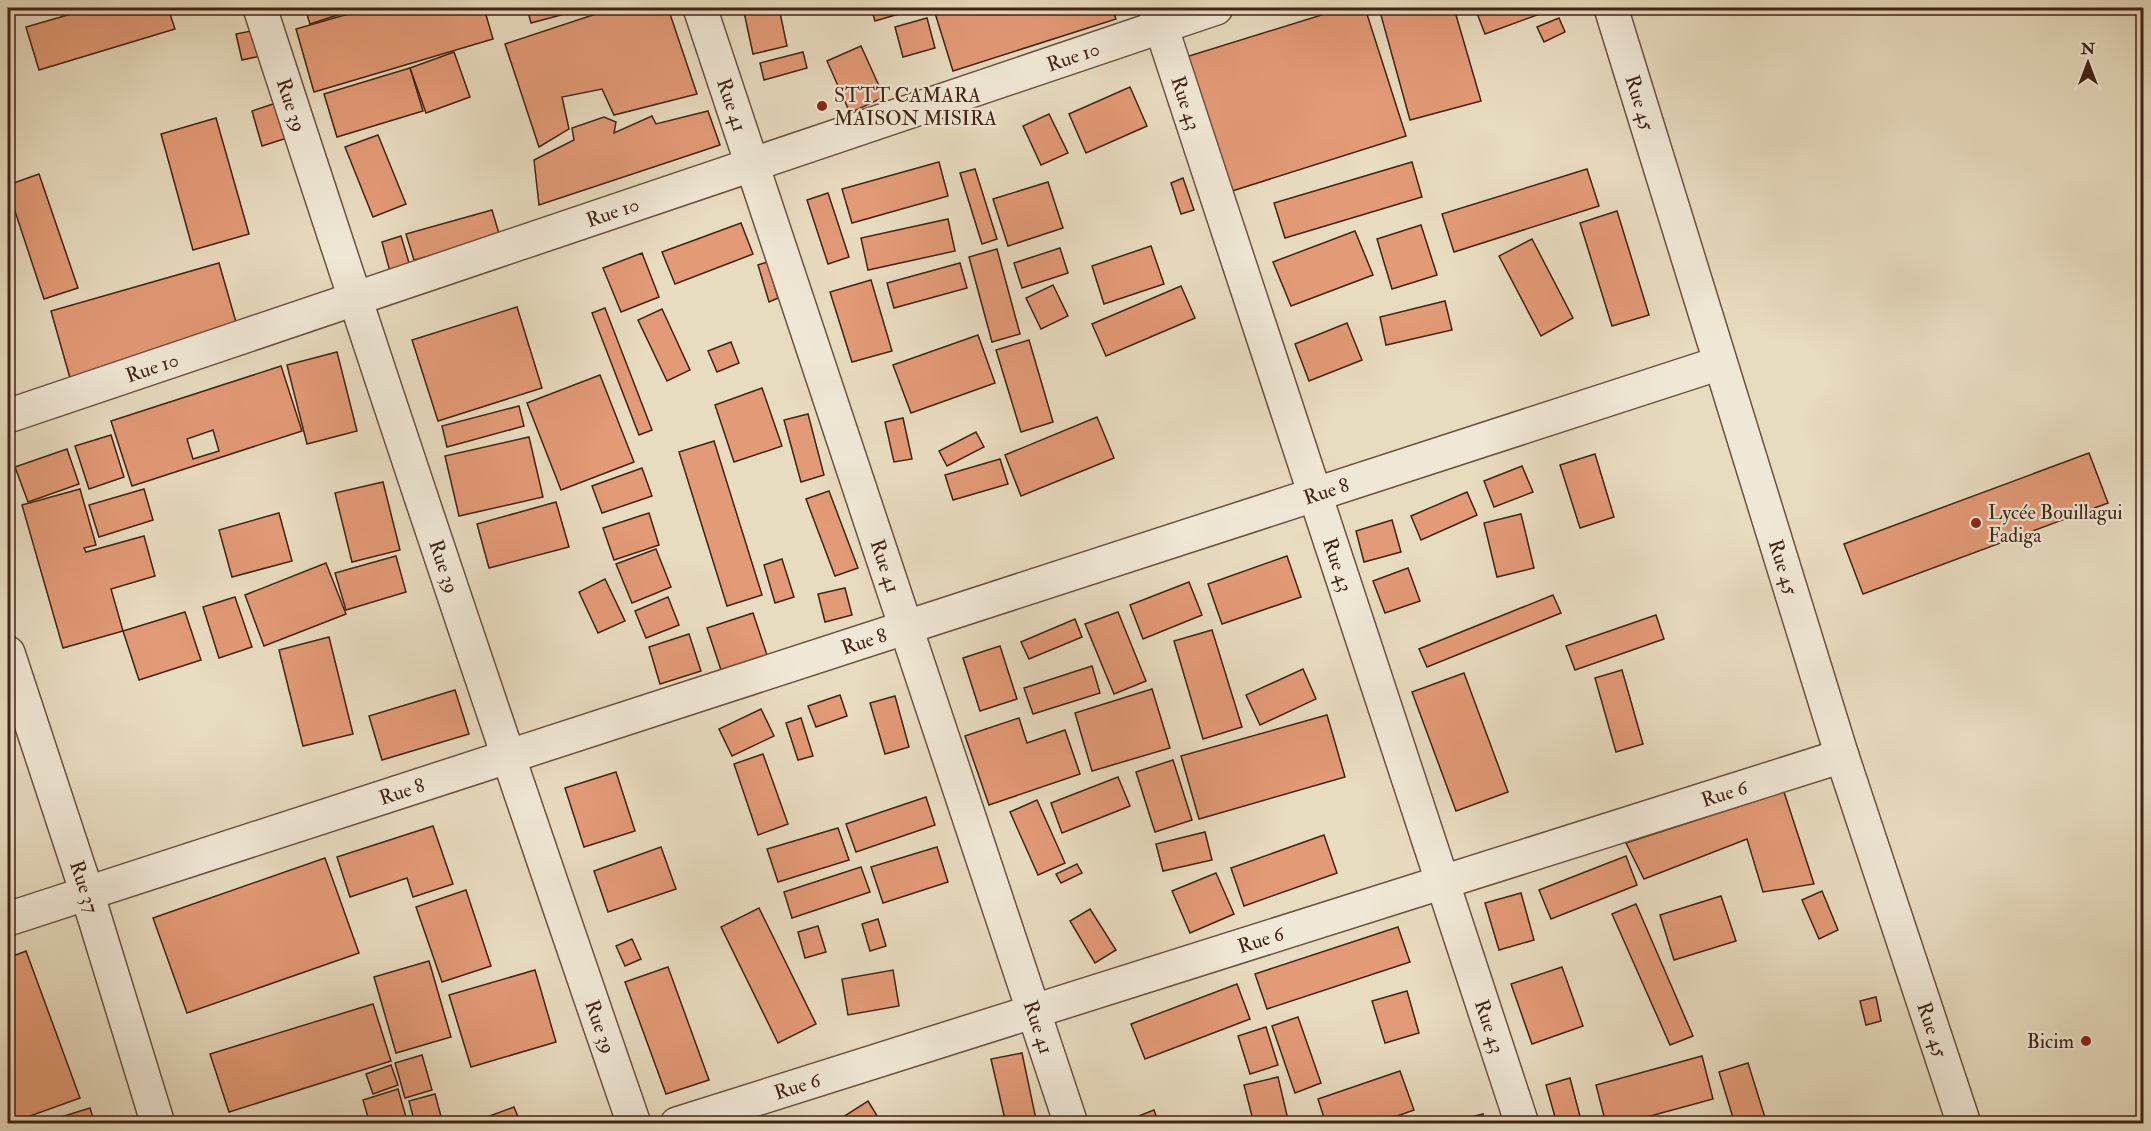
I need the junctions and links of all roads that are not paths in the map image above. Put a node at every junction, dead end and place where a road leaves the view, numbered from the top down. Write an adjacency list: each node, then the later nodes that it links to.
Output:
1 (260, 8): 7 (street, Rue 39)
2 (700, 8): 6 (street, Rue 41)
3 (1216, 8): 5 (street, Rue 10)
4 (1611, 8): 8 (street, Rue 45)
5 (1158, 17): 6 (street, Rue 10); 10 (street, Rue 43)
6 (752, 164): 7 (street, Rue 10); 11 (street, Rue 41)
7 (354, 298): 9 (street, Rue 10); 14 (street, Rue 39)
8 (1720, 363): 10 (street, Rue 8); 13 (street, Rue 45)
9 (8, 416)
10 (1315, 495): 11 (street, Rue 8); 15 (street, Rue 43)
11 (906, 627): 14 (street, Rue 8); 18 (street, Rue 41)
12 (8, 653): 16 (street, Rue 37)
13 (1842, 756): 15 (street, Rue 6); 24 (street, Rue 45)
14 (507, 757): 16 (street, Rue 8); 20 (street, Rue 39)
15 (1443, 882): 18 (street, Rue 6); 23 (street, Rue 43)
16 (87, 893): 17 (street, Rue 8); 19 (street, Rue 37)
17 (8, 919)
18 (1034, 1010): 21 (street, Rue 6); 22 (street, Rue 41)
19 (158, 1124)
20 (633, 1124)
21 (677, 1124)
22 (1071, 1124)
23 (1522, 1124)
24 (1964, 1124)

